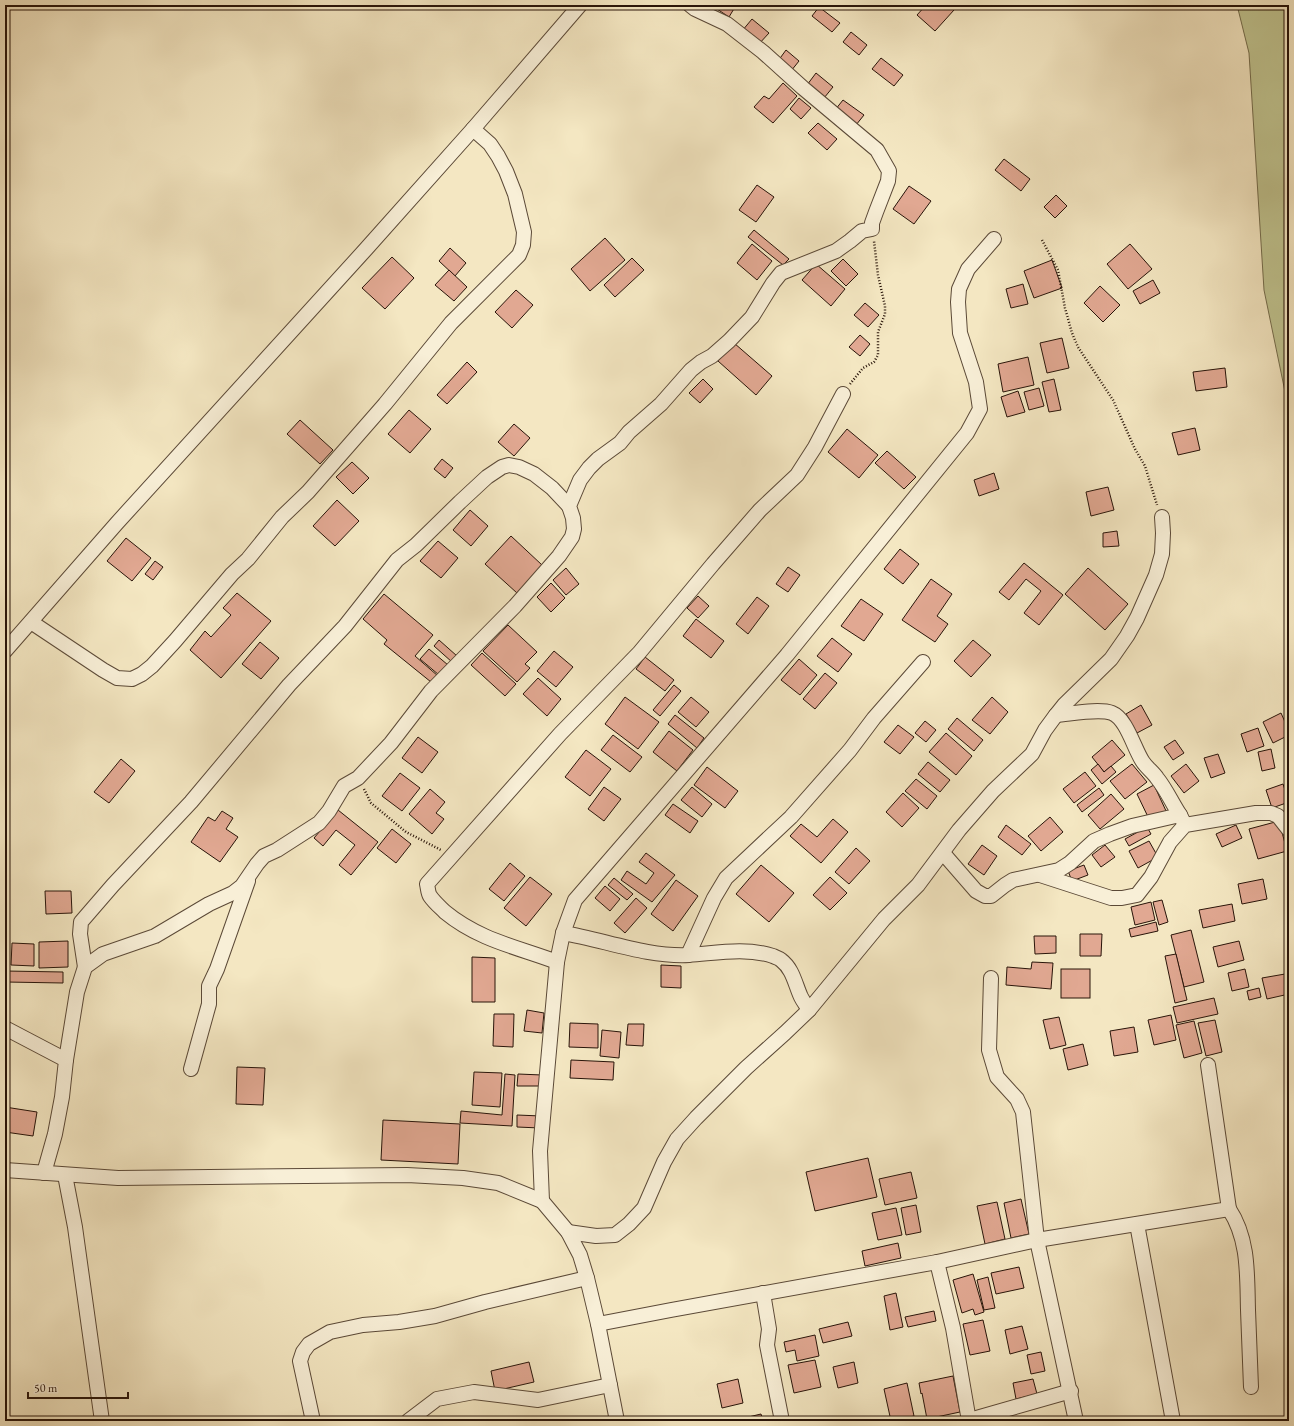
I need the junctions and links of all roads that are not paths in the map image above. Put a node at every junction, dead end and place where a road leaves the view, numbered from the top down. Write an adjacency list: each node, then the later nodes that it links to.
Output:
1 (580, 5): 3 (street)
2 (690, 5): 6 (street)
3 (473, 129): 8 (street); 8 (street)
4 (994, 240): 17 (street)
5 (843, 394): 19 (street)
6 (569, 506): 15 (street); 20 (street)
7 (1162, 517): 11 (street)
8 (31, 622): 9 (street)
9 (5, 651)
10 (923, 662): 18 (street)
11 (1056, 715): 12 (street); 14 (street)
12 (1182, 820): 13 (street); 16 (street); 16 (street)
13 (1289, 830)
14 (943, 853): 16 (street); 22 (street)
15 (250, 875): 20 (street); 26 (street)
16 (1040, 875)
17 (563, 933): 18 (street); 19 (street)
18 (688, 955): 22 (street)
19 (557, 962): 30 (street)
20 (85, 967): 24 (street)
21 (991, 978): 34 (street)
22 (809, 1010): 33 (street)
23 (5, 1028): 24 (street)
24 (66, 1060): 28 (street)
25 (1208, 1065): 31 (street)
26 (192, 1070)
27 (5, 1170): 28 (street)
28 (44, 1173): 29 (street)
29 (65, 1175): 30 (street); 42 (street)
30 (542, 1201): 33 (street)
31 (1229, 1209): 32 (street); 40 (street)
32 (1137, 1224): 34 (street); 49 (street)
33 (568, 1232): 36 (street)
34 (1038, 1240): 35 (street); 41 (street)
35 (937, 1262): 37 (street); 47 (street)
36 (588, 1278): 38 (street); 43 (street)
37 (763, 1293): 38 (street); 46 (street)
38 (598, 1324): 39 (street)
39 (610, 1385): 44 (street); 45 (street)
40 (1251, 1387)
41 (1071, 1391): 47 (street); 48 (street)
42 (102, 1421)
43 (313, 1421)
44 (408, 1421)
45 (617, 1421)
46 (782, 1421)
47 (968, 1421)
48 (1076, 1421)
49 (1173, 1421)

